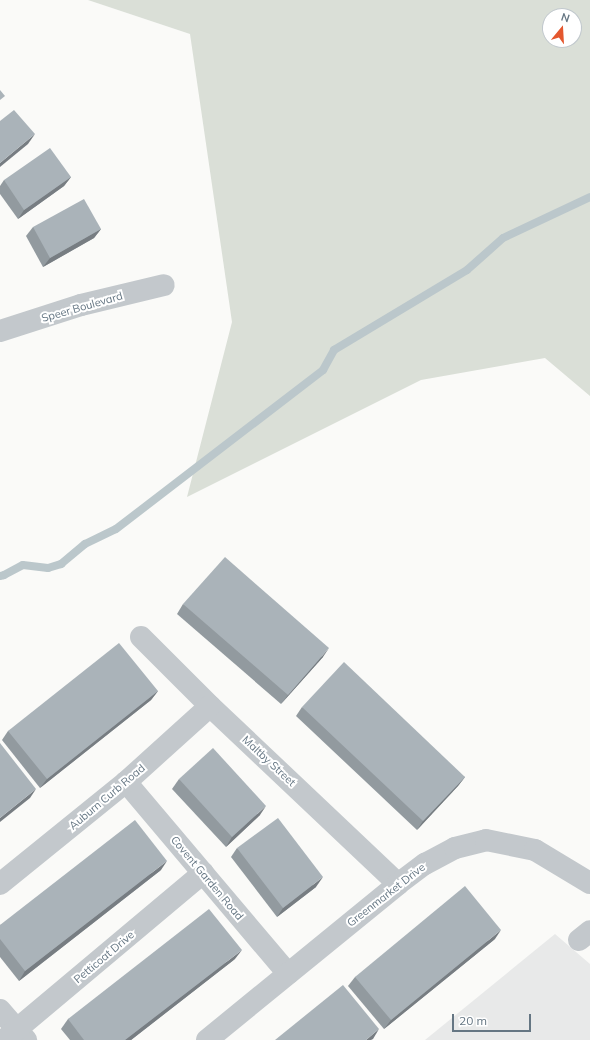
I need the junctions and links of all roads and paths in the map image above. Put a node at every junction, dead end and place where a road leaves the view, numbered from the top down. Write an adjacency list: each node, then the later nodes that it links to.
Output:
1 (164, 285): 2 (street, Speer Boulevard)
2 (2, 326)
3 (141, 637): 4 (street, Maltby Street)
4 (210, 706): 5 (street, Auburn Curb Road); 9 (street, Maltby Street)
5 (126, 782): 6 (street, Covent Garden Road); 8 (street, Auburn Curb Road)
6 (203, 873): 10 (street, Covent Garden Road); 12 (street, Petticoat Drive)
7 (590, 883): 9 (street, Greenmarket Drive)
8 (0, 884)
9 (398, 884): 10 (street, Greenmarket Drive)
10 (288, 974): 13 (street, Greenmarket Drive)
11 (0, 1010): 12 (street)
12 (16, 1037)
13 (207, 1040)

